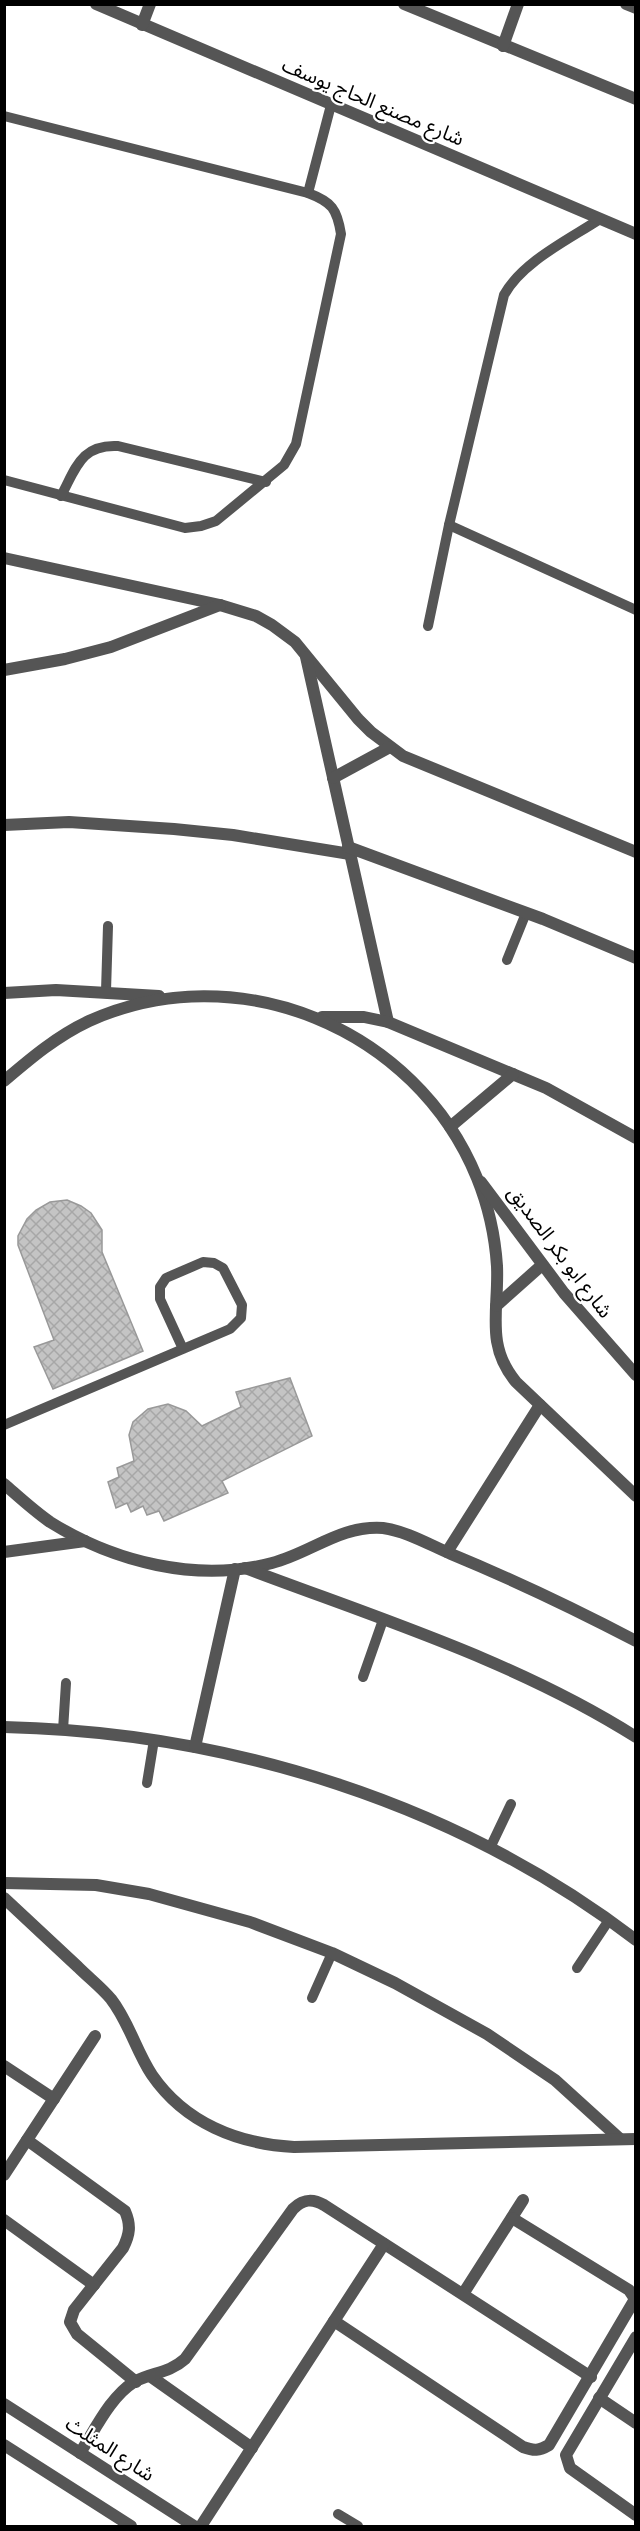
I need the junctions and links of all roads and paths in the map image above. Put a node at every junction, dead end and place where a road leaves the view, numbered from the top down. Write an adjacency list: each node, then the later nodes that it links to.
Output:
1 (96, 4): 7 (street, شارع مصنع الحاج يوسف)
2 (150, 4): 7 (street)
3 (404, 4): 8 (street)
4 (518, 4): 8 (street)
5 (626, 4): 6 (street)
6 (636, 8)
7 (142, 25): 10 (street, شارع مصنع الحاج يوسف)
8 (503, 46): 9 (street)
9 (636, 99)
10 (331, 105): 12 (lane); 13 (street, شارع مصنع الحاج يوسف)
11 (4, 116): 12 (lane)
12 (308, 193): 16 (lane)
13 (600, 219): 14 (street, شارع مصنع الحاج يوسف); 18 (lane)
14 (636, 234)
15 (4, 480): 17 (lane)
16 (266, 482): 17 (lane); 17 (lane)
17 (61, 496)
18 (449, 525): 21 (lane); 22 (lane)
19 (4, 558): 20 (street)
20 (220, 605): 23 (street); 24 (street)
21 (636, 610)
22 (428, 626)
23 (305, 653): 25 (street); 26 (street)
24 (4, 670)
25 (390, 747): 26 (street); 29 (street)
26 (333, 778): 28 (street)
27 (4, 825): 28 (street)
28 (349, 850): 30 (street); 38 (street)
29 (636, 852)
30 (526, 913): 32 (street); 33 (lane)
31 (108, 926): 34 (lane)
32 (636, 958)
33 (507, 960)
34 (106, 991): 35 (street); 36 (street)
35 (4, 993)
36 (174, 998): 37 (street); 40 (street)
37 (317, 1017): 38 (street); 41 (street)
38 (388, 1022): 39 (street)
39 (513, 1074): 41 (street); 42 (street)
40 (4, 1081)
41 (450, 1127): 43 (street)
42 (636, 1138)
43 (477, 1178): 44 (street, شارع ابو بكر الصديق); 45 (street)
44 (542, 1265): 45 (street); 47 (street, شارع ابو بكر الصديق)
45 (496, 1306): 48 (street)
46 (183, 1348): 46 (lane); 49 (lane)
47 (636, 1375)
48 (540, 1405): 51 (street); 54 (street)
49 (4, 1425)
50 (4, 1484): 52 (street)
51 (636, 1496)
52 (85, 1541): 53 (street); 55 (street)
53 (4, 1552)
54 (447, 1552): 55 (street); 57 (street)
55 (240, 1568): 56 (street); 64 (street)
56 (383, 1620): 58 (lane); 62 (street)
57 (636, 1641)
58 (363, 1677)
59 (66, 1683): 61 (lane)
60 (4, 1727): 61 (street)
61 (63, 1730): 63 (street)
62 (636, 1737)
63 (154, 1740): 64 (street); 65 (lane)
64 (195, 1747): 67 (street)
65 (147, 1783)
66 (511, 1804): 67 (lane)
67 (490, 1848): 70 (street)
68 (4, 1883): 72 (street)
69 (4, 1898): 78 (street)
70 (609, 1920): 71 (street); 73 (lane)
71 (636, 1940)
72 (332, 1953): 74 (lane); 78 (street)
73 (577, 1968)
74 (312, 1998)
75 (96, 2036): 77 (street)
76 (4, 2066): 77 (street)
77 (54, 2099): 80 (street)
78 (620, 2139): 79 (street)
79 (636, 2139)
80 (27, 2140): 81 (street); 86 (street)
81 (4, 2175)
82 (524, 2200): 83 (street)
83 (512, 2218): 87 (street); 91 (street)
84 (4, 2220): 86 (street)
85 (384, 2244): 87 (street); 88 (street); 90 (street)
86 (94, 2285): 92 (street)
87 (463, 2294): 91 (street)
88 (334, 2321): 91 (street); 97 (street)
89 (636, 2337): 93 (street)
90 (150, 2376): 92 (street); 97 (street)
91 (591, 2377)
92 (136, 2382): 98 (street)
93 (599, 2398): 95 (street); 100 (street)
94 (4, 2404): 98 (street, شارع المثلث)
95 (636, 2423)
96 (4, 2445): 101 (street)
97 (252, 2448): 103 (street)
98 (80, 2453): 102 (street, شارع المثلث)
99 (338, 2514): 104 (lane)
100 (636, 2515)
101 (130, 2526)
102 (194, 2526)
103 (201, 2526)
104 (358, 2526)

